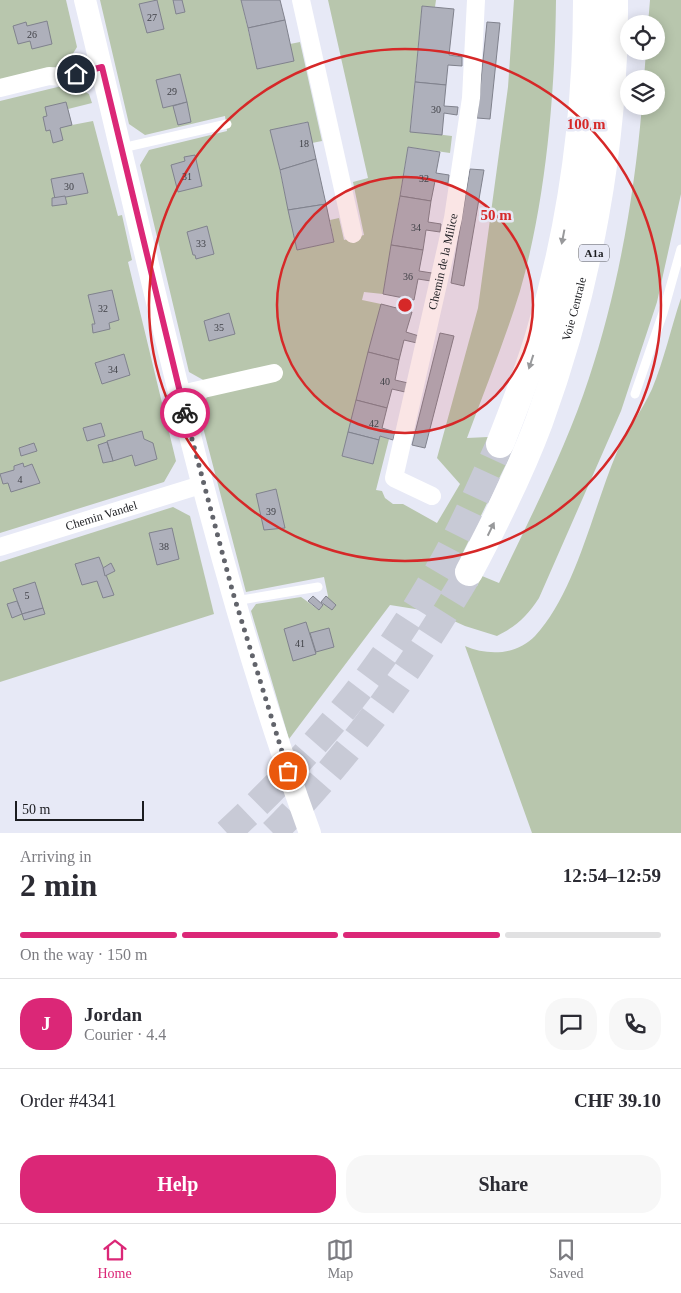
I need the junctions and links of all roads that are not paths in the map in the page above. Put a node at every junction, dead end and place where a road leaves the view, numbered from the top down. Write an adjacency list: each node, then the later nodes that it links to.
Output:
1 (85, 0): 10 (street)
2 (300, 0): 15 (street)
3 (476, 0): 23 (street, Chemin de la Milice)
4 (574, 0): 14 (highway, A1a)
5 (587, 0): 14 (highway, Voie Centrale / A1a)
6 (614, 0): 20 (highway, Voie Centrale / A1a)
7 (631, 0): 8 (highway, A1a)
8 (630, 15)
9 (626, 60): 20 (highway, A1a)
10 (102, 67): 11 (street); 13 (street)
11 (0, 88)
12 (226, 124): 13 (lane)
13 (122, 148): 18 (street)
14 (571, 196): 21 (highway, Voie Centrale / A1a, one-way to 21)
15 (353, 234)
16 (681, 249): 19 (lane)
17 (274, 373): 18 (street)
18 (181, 394): 22 (street)
19 (635, 394)
20 (547, 398): 25 (highway, Voie Centrale / A1a, one-way to 20)
21 (500, 444)
22 (204, 484): 24 (street, Chemin Vandel); 27 (street)
23 (432, 496)
24 (0, 547)
25 (469, 572)
26 (318, 587): 27 (lane)
27 (235, 601): 28 (street)
28 (310, 833)

